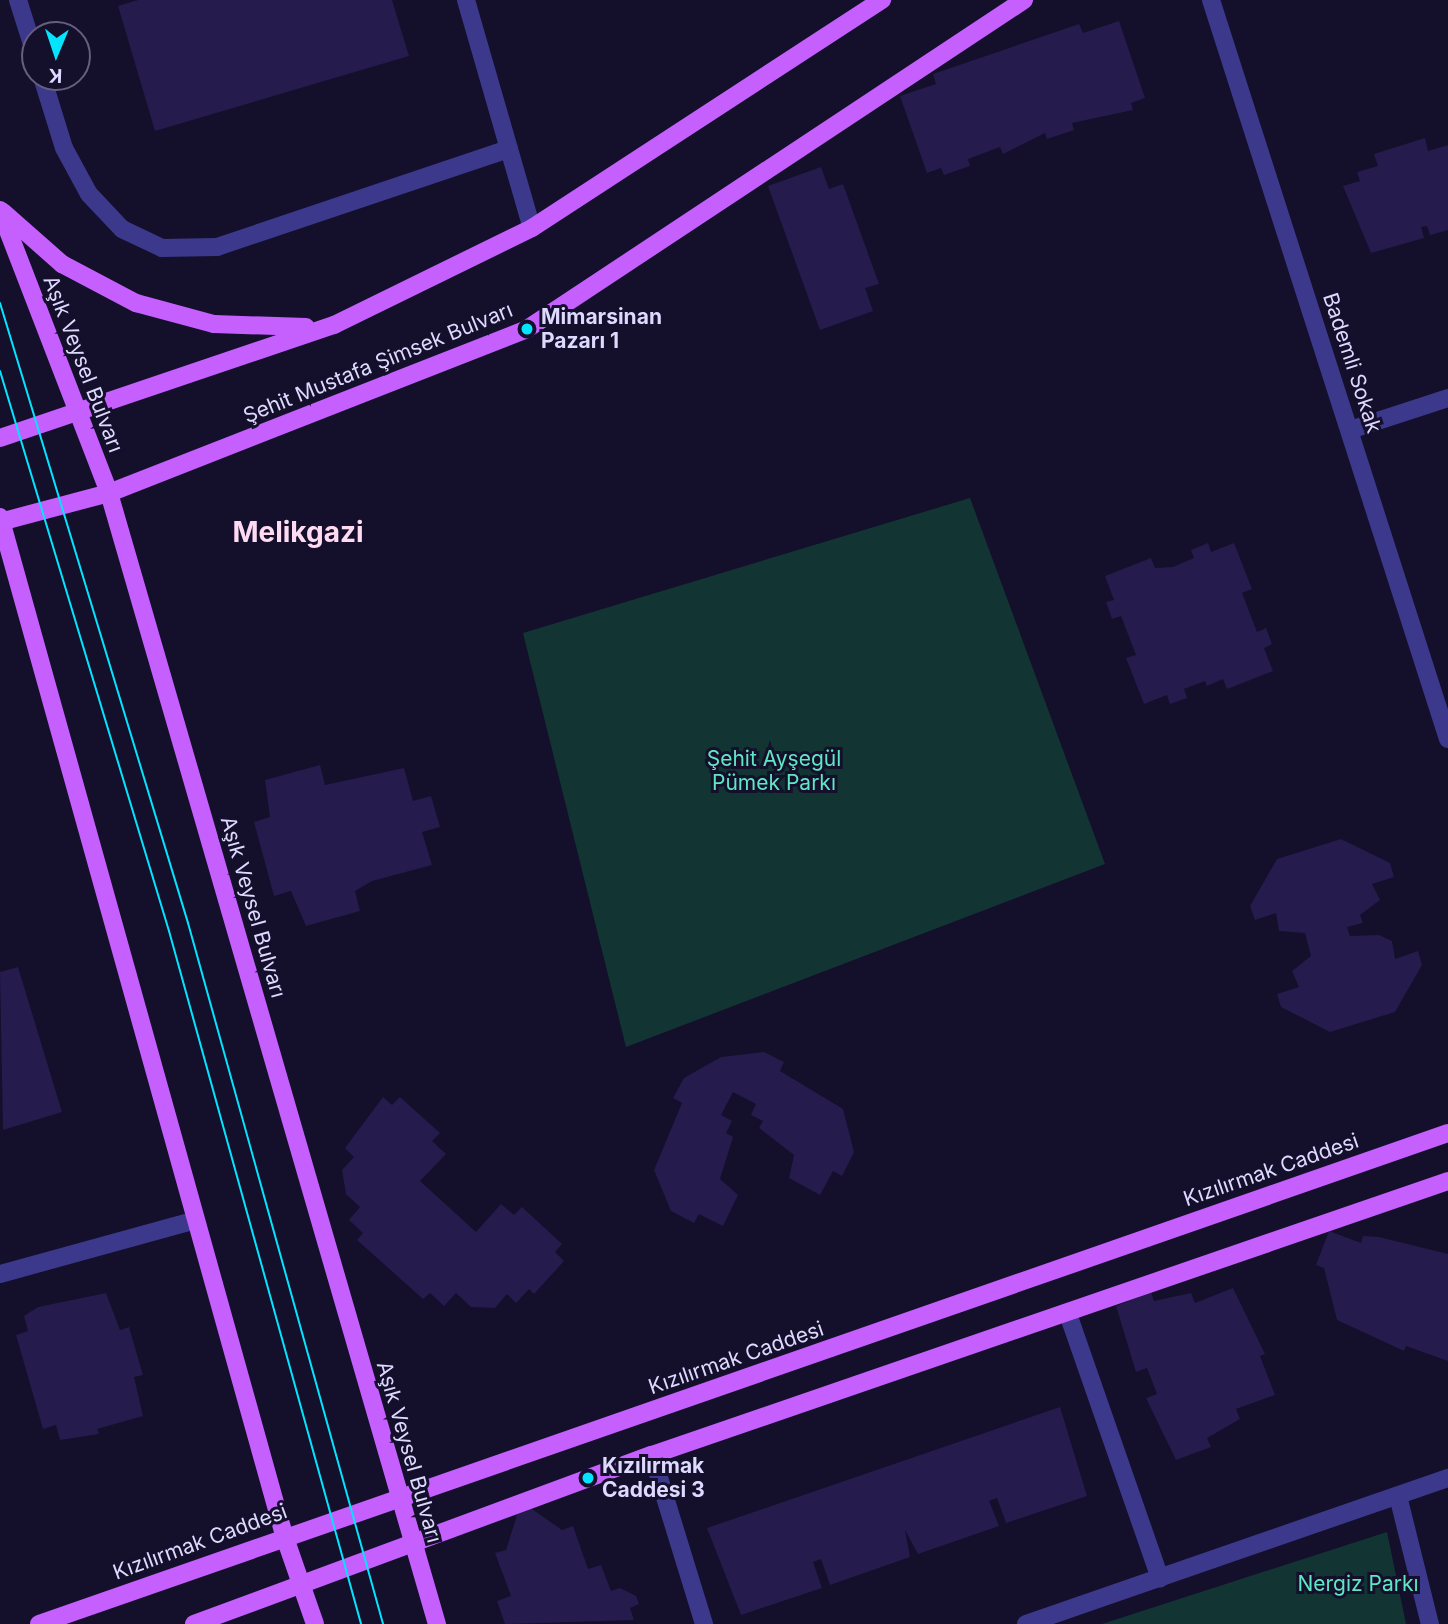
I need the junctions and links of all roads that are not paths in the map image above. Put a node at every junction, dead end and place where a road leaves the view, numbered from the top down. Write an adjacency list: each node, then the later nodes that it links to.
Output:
1 (18, 0): 6 (street)
2 (466, 0): 8 (street)
3 (882, 0): 10 (main road)
4 (1024, 0): 16 (main road, Şehit Mustafa Şimsek Bulvarı)
5 (1211, 0): 14 (street, Bademli Sokak)
6 (25, 21)
7 (46, 91): 8 (street)
8 (509, 149): 10 (street)
9 (0, 210): 11 (main road); 13 (main road, Aşık Veysel Bulvarı)
10 (532, 228): 11 (main road)
11 (334, 325): 13 (main road)
12 (1448, 398): 14 (street)
13 (75, 409): 15 (main road); 16 (main road, Aşık Veysel Bulvarı)
14 (1350, 430): 18 (street, Bademli Sokak)
15 (0, 438)
16 (109, 493): 17 (main road, Şehit Mustafa Şimsek Bulvarı); 27 (main road, Aşık Veysel Bulvarı)
17 (0, 520): 21 (main road)
18 (1448, 739)
19 (1448, 1133): 27 (main road, Kızılırmak Caddesi)
20 (1448, 1181): 23 (main road)
21 (196, 1220): 22 (street); 28 (main road)
22 (0, 1275)
23 (1068, 1314): 24 (main road); 30 (street)
24 (652, 1455): 29 (main road); 36 (street)
25 (1448, 1478): 26 (street)
26 (1398, 1496): 30 (street); 38 (street)
27 (400, 1500): 28 (main road, Kızılırmak Caddesi); 29 (main road, Aşık Veysel Bulvarı)
28 (285, 1535): 31 (main road); 32 (main road, Kızılırmak Caddesi)
29 (411, 1543): 31 (main road); 35 (main road, Aşık Veysel Bulvarı)
30 (1160, 1578): 37 (street)
31 (304, 1584): 33 (main road); 34 (main road)
32 (39, 1624)
33 (194, 1624)
34 (315, 1624)
35 (437, 1624)
36 (704, 1624)
37 (1026, 1624)
38 (1430, 1624)

